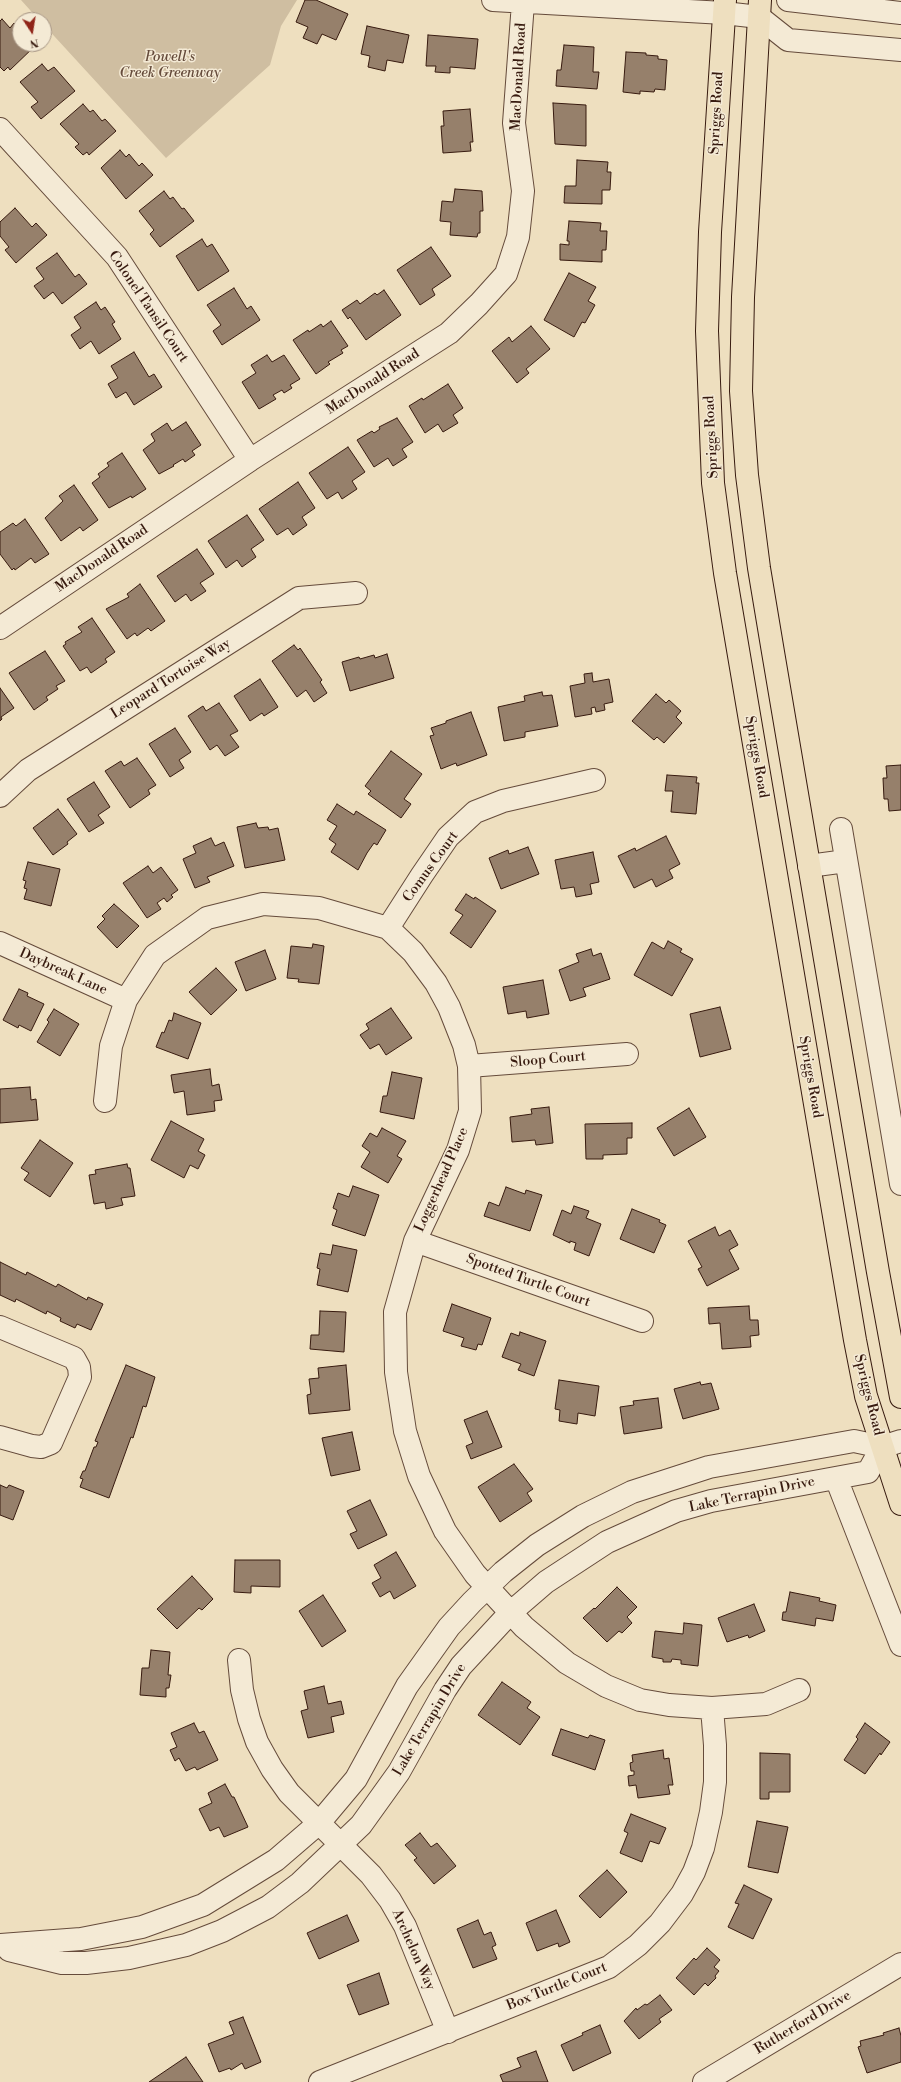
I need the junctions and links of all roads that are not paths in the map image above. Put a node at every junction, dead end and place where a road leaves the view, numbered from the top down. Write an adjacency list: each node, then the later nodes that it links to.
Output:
1 (494, 0): 3 (street)
2 (787, 0): 5 (street); 6 (street)
3 (523, 3): 4 (street); 9 (street, MacDonald Road)
4 (724, 7): 5 (street); 29 (main road, Spriggs Road)
5 (759, 8): 7 (street); 16 (main road)
6 (901, 13)
7 (901, 50)
8 (0, 129): 9 (street, Colonel Tansil Court)
9 (250, 460): 11 (street, MacDonald Road)
10 (356, 593): 13 (street, Leopard Tortoise Way)
11 (0, 628)
12 (594, 780): 17 (street, Comus Court)
13 (0, 796)
14 (841, 829): 15 (street)
15 (846, 861): 16 (street); 23 (street)
16 (809, 866): 27 (main road)
17 (388, 928): 19 (street, Loggerhead Place); 21 (street, Loggerhead Place)
18 (0, 943): 19 (street, Daybreak Lane)
19 (126, 1000): 22 (street, Loggerhead Place)
20 (627, 1054): 21 (street, Sloop Court)
21 (469, 1066): 24 (street, Loggerhead Place)
22 (105, 1101)
23 (901, 1184)
24 (415, 1241): 25 (street, Spotted Turtle Court); 32 (street, Loggerhead Place)
25 (642, 1321)
26 (0, 1327): 28 (street)
27 (901, 1397)
28 (0, 1437)
29 (891, 1444): 30 (street, Lake Terrapin Drive); 31 (main road, Spriggs Road); 32 (street)
30 (836, 1478): 33 (street, Lake Terrapin Drive); 34 (street)
31 (901, 1504)
32 (487, 1587): 33 (street, Loggerhead Place); 38 (street)
33 (510, 1613): 37 (street, Loggerhead Place); 39 (street, Lake Terrapin Drive)
34 (901, 1646)
35 (238, 1660): 38 (street, Archelon Way)
36 (799, 1690): 37 (street, Loggerhead Place)
37 (712, 1708): 43 (street, Box Turtle Court)
38 (319, 1823): 39 (street, Archelon Way); 40 (street)
39 (341, 1846): 41 (street, Lake Terrapin Drive); 43 (street, Archelon Way)
40 (0, 1945)
41 (0, 1948)
42 (901, 1964): 45 (street, Rutherford Drive)
43 (448, 2032): 44 (street, Box Turtle Court)
44 (320, 2082)
45 (704, 2082)

